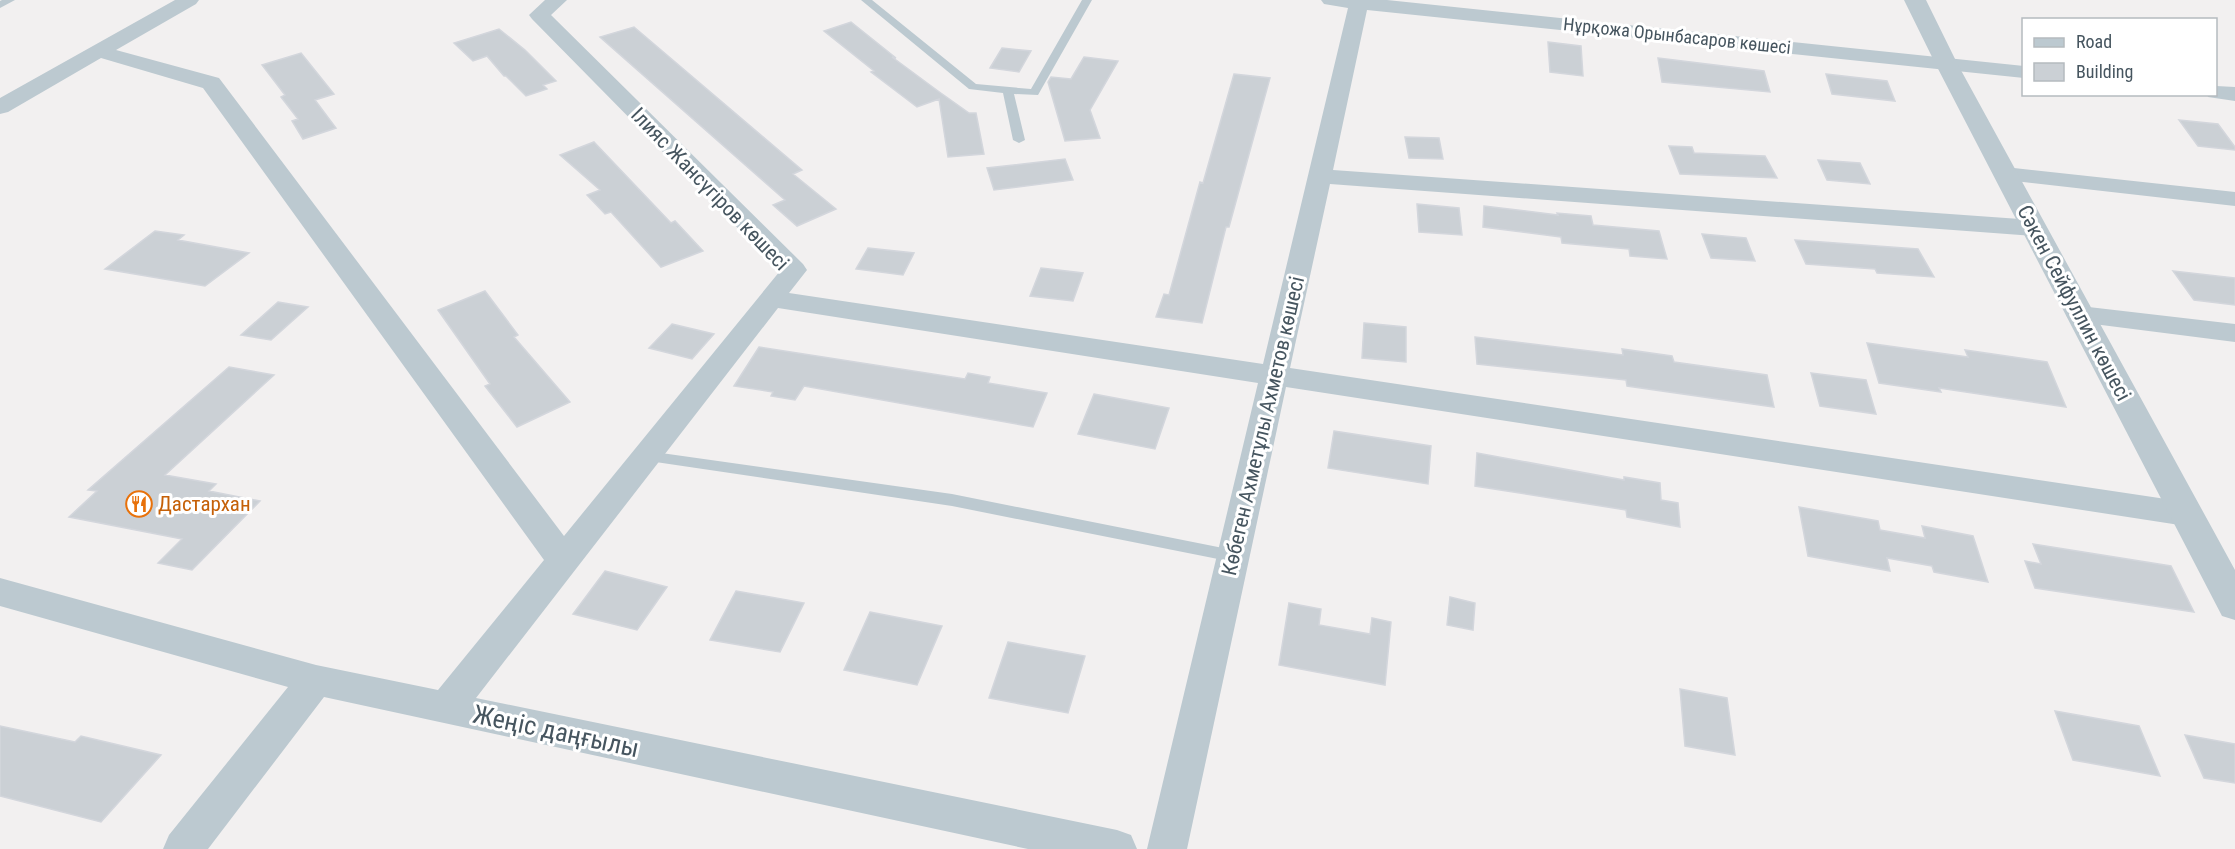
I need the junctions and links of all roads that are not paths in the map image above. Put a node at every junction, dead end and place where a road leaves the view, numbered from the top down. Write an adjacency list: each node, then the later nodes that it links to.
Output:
1 (10, 0): 8 (lane)
2 (189, 0): 9 (street)
3 (557, 0): 21 (street, Ілияс Жансүгіров көшесі)
4 (866, 0): 12 (lane)
5 (1087, 0): 12 (lane)
6 (1915, 0): 10 (street, Сәкен Сейфуллин көшесі)
7 (1345, 1): 10 (street, Нұрқожа Орынбасаров көшесі); 18 (street, Көбеген Ахметұлы Ахметов көшесі)
8 (0, 5)
9 (98, 51): 15 (street); 28 (street)
10 (1946, 63): 11 (street, Нұрқожа Орынбасаров көшесі); 17 (street, Сәкен Сейфуллин көшесі)
11 (2022, 72)
12 (1008, 90): 16 (lane)
13 (2217, 92): 14 (street)
14 (2235, 94)
15 (0, 106)
16 (1019, 140)
17 (2005, 174): 19 (street); 20 (street, Сәкен Сейфуллин көшесі)
18 (1319, 176): 20 (street); 24 (street, Көбеген Ахметұлы Ахметов көшесі)
19 (2235, 199)
20 (2034, 228): 22 (street, Сәкен Сейфуллин көшесі)
21 (771, 298): 24 (street); 25 (street, Ілияс Жансүгіров көшесі)
22 (2080, 315): 23 (street); 26 (street, Сәкен Сейфуллин көшесі)
23 (2235, 333)
24 (1275, 376): 26 (street); 27 (street, Көбеген Ахметұлы Ахметов көшесі)
25 (646, 456): 27 (lane); 28 (street, Ілияс Жансүгіров көшесі)
26 (2186, 514): 30 (street, Сәкен Сейфуллин көшесі)
27 (1233, 556): 35 (street, Көбеген Ахметұлы Ахметов көшесі)
28 (563, 560): 32 (street, Ілияс Жансүгіров көшесі)
29 (0, 592): 31 (street, Жеңіс даңғылы)
30 (2235, 605)
31 (316, 680): 32 (street, Жеңіс даңғылы); 33 (street)
32 (446, 708): 34 (street, Жеңіс даңғылы)
33 (183, 849)
34 (1117, 849)
35 (1167, 849)

